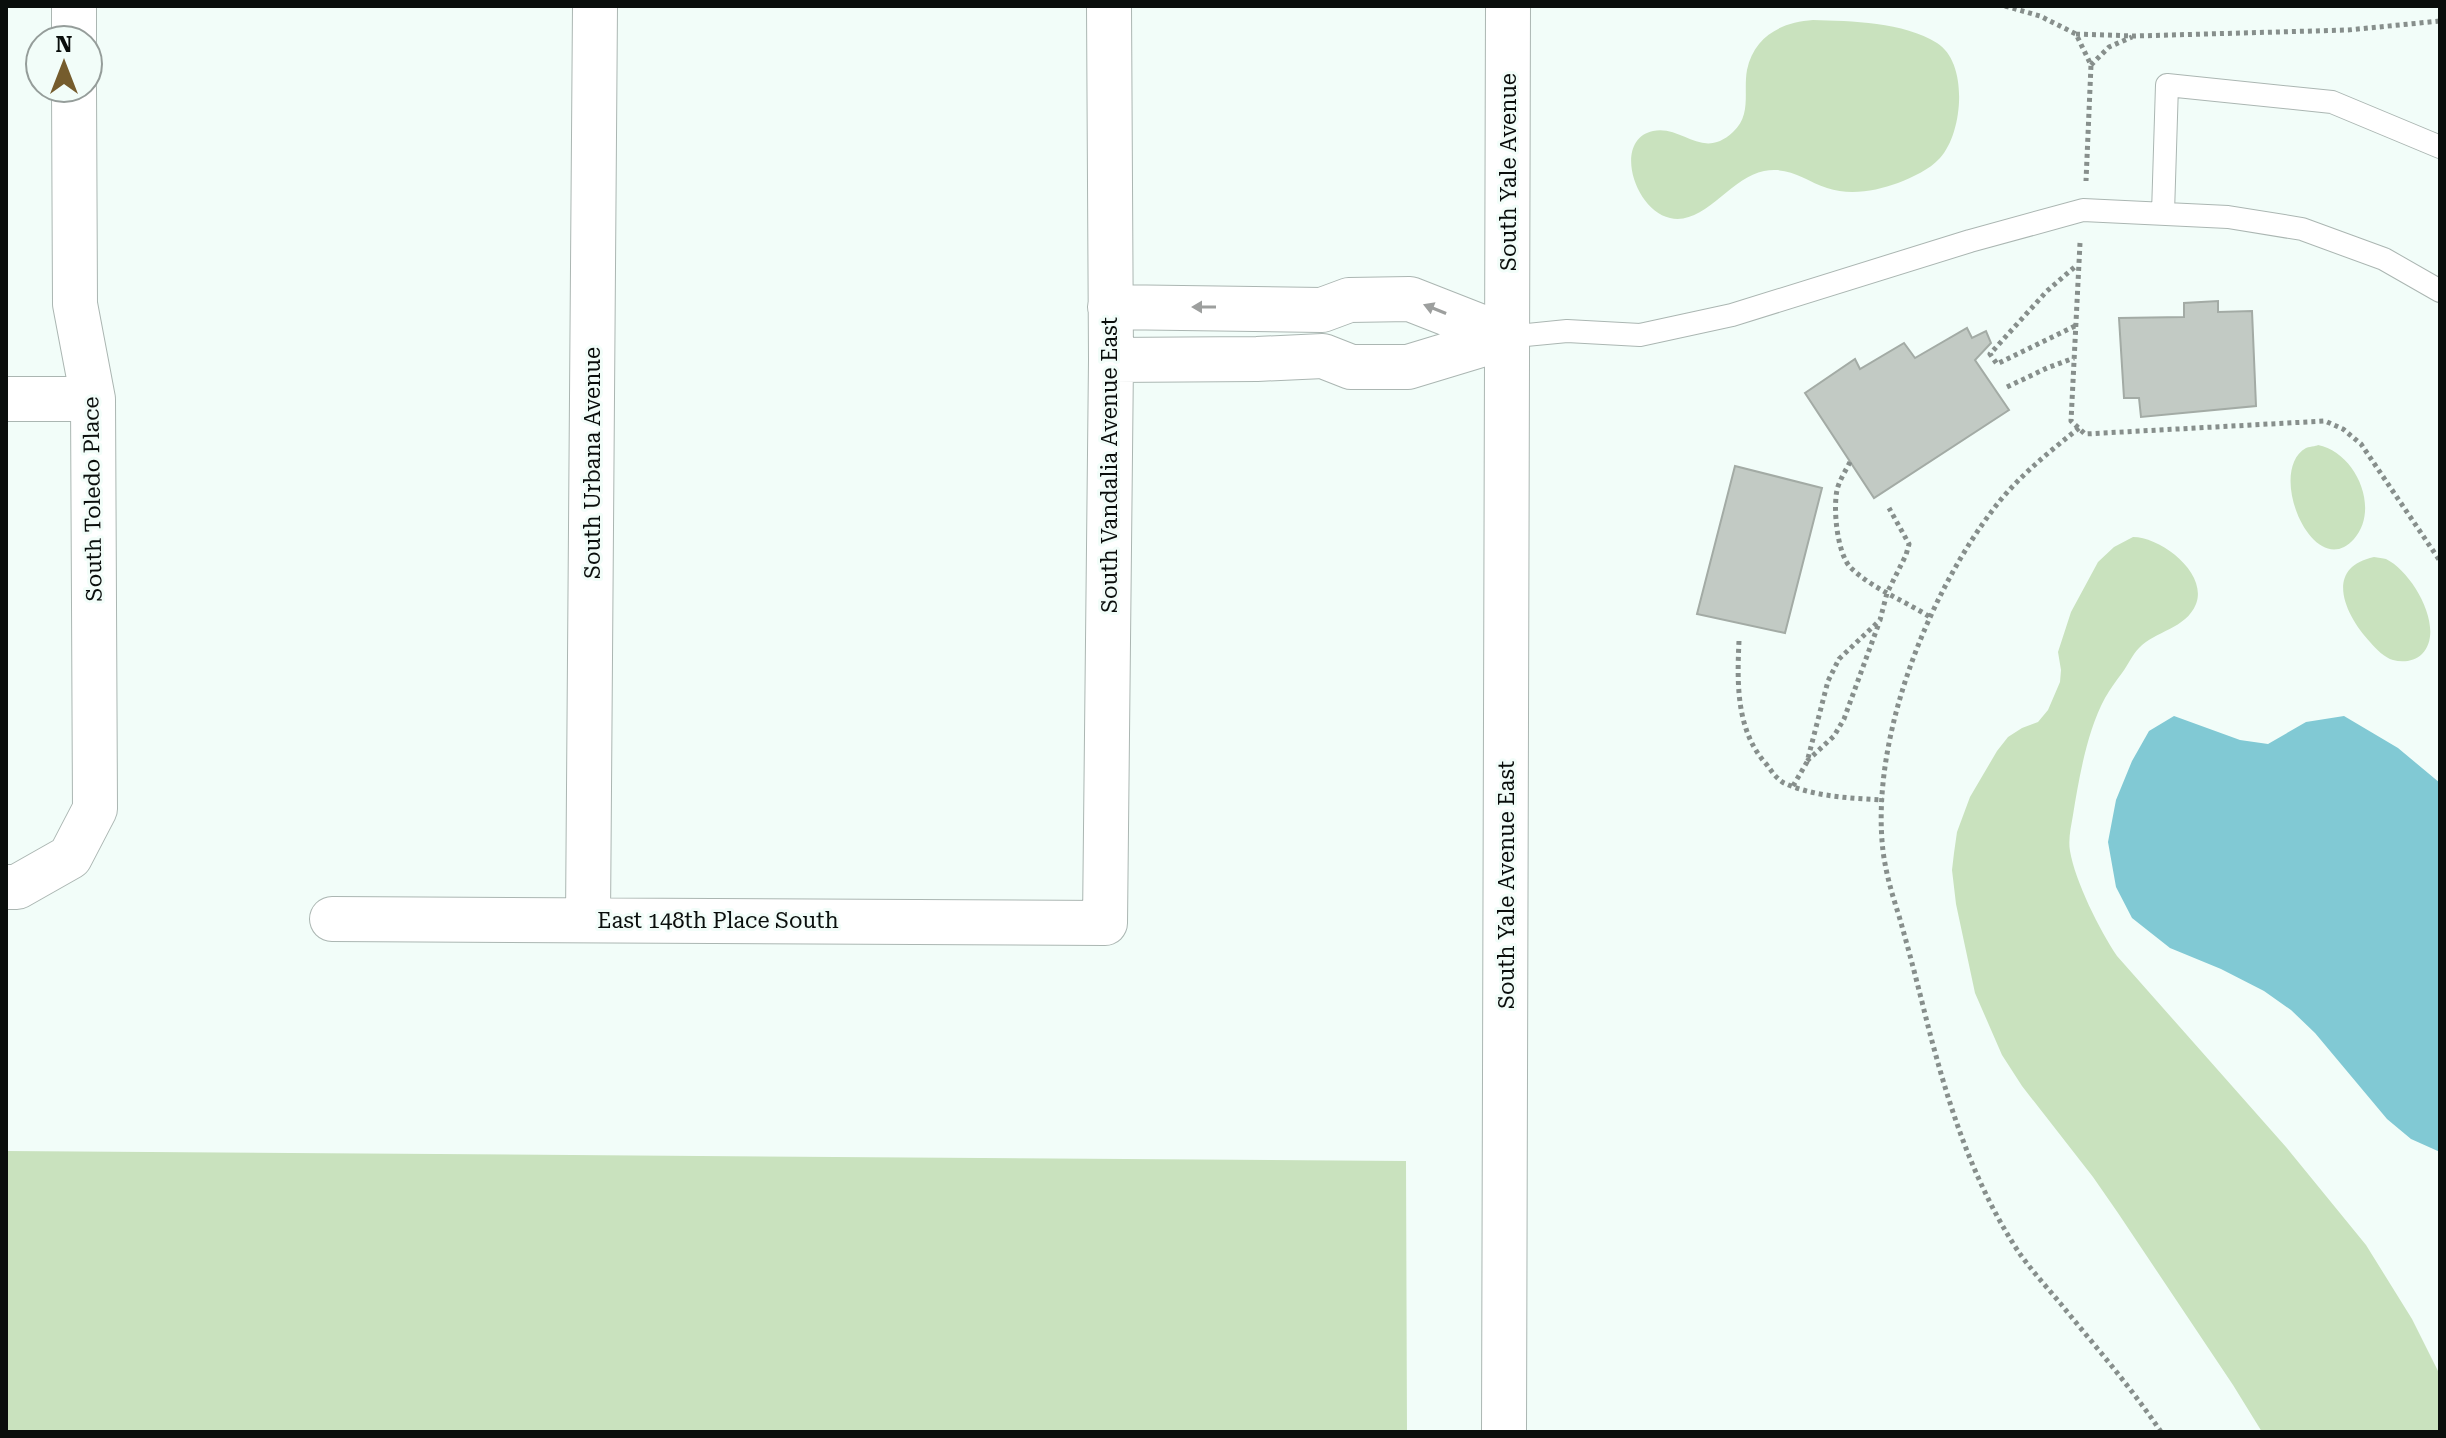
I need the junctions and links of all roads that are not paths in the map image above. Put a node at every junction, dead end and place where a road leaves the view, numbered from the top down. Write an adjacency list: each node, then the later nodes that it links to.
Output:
1 (595, 6): 17 (street, South Urbana Avenue)
2 (1109, 6): 8 (street, South Vandalia Avenue East)
3 (1508, 6): 10 (street, South Yale Avenue)
4 (74, 104): 14 (street, South Toledo Place)
5 (2440, 147): 6 (lane)
6 (2163, 213): 7 (lane); 10 (lane)
7 (2440, 291)
8 (1110, 307): 9 (street, one-way to 8); 12 (street, South Vandalia Avenue East)
9 (1322, 310): 10 (street, one-way to 9); 11 (street)
10 (1507, 337): 11 (street); 19 (street, South Yale Avenue East)
11 (1323, 356): 12 (street)
12 (1111, 360): 18 (street, South Vandalia Avenue East)
13 (6, 399): 14 (street)
14 (93, 399): 15 (street, South Toledo Place)
15 (6, 887)
16 (332, 919): 17 (street, East 148th Place South)
17 (588, 919): 18 (street, East 148th Place South)
18 (1105, 923)
19 (1504, 1432)

